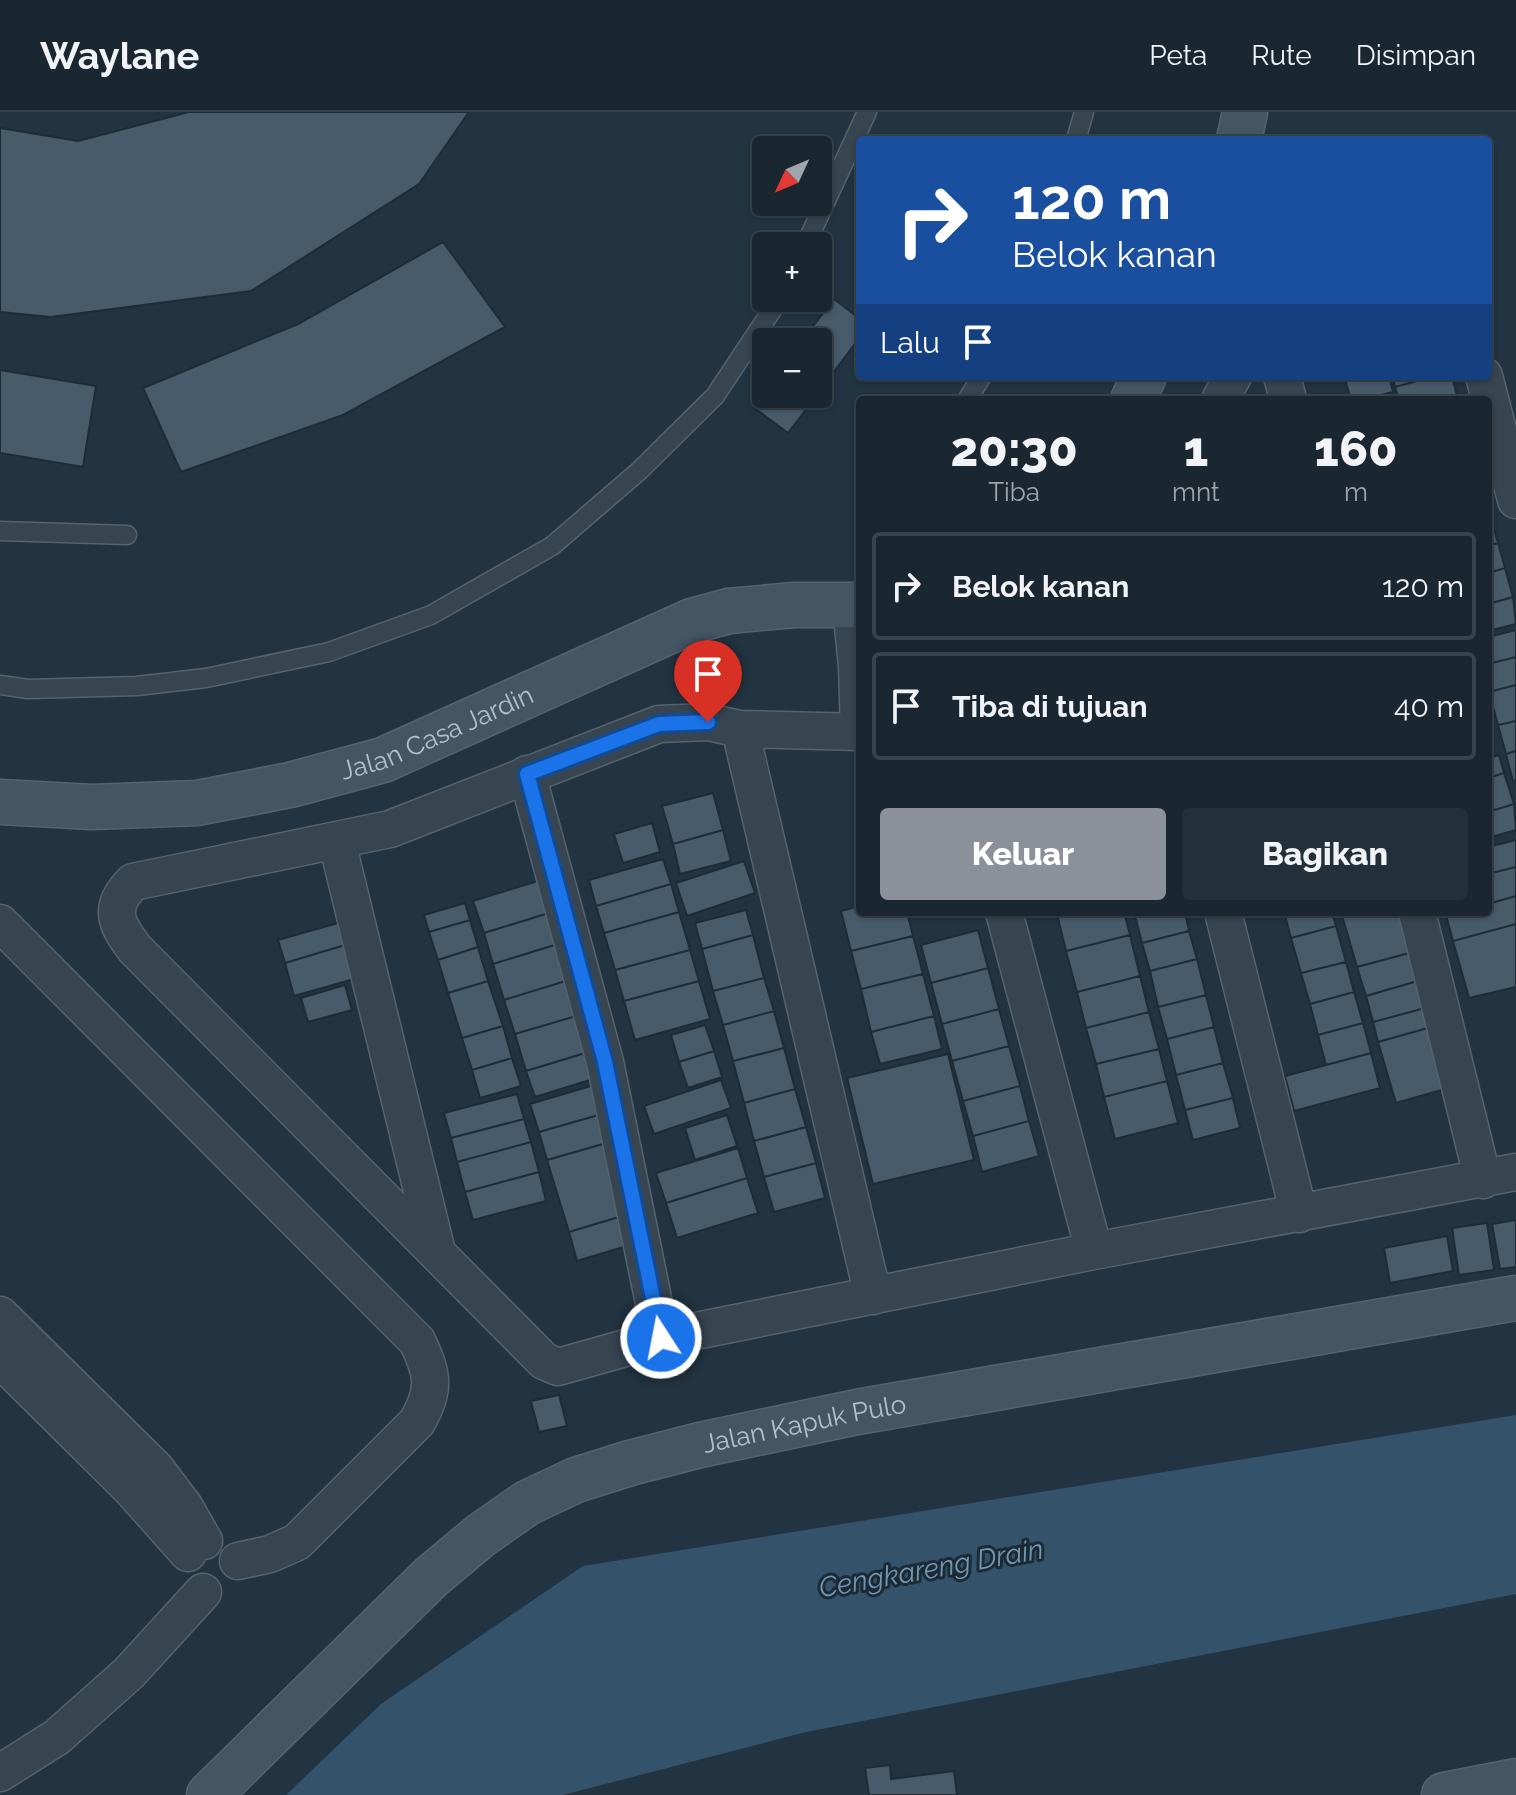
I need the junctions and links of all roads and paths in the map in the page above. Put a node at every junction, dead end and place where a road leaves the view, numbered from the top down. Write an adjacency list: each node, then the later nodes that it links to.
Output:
1 (867, 112): 8 (lane)
2 (1084, 112): 5 (lane)
3 (1221, 112): 6 (main road)
4 (1245, 112): 7 (main road)
5 (1077, 136)
6 (1218, 136)
7 (1240, 136)
8 (811, 232)
9 (771, 312): 16 (lane)
10 (1492, 407): 11 (street)
11 (1516, 500)
12 (0, 531): 13 (lane)
13 (127, 535)
14 (855, 606): 15 (street); 20 (main road, Jalan Casa Jardin)
15 (856, 636)
16 (0, 685)
17 (740, 729): 18 (street); 19 (street); 30 (street)
18 (856, 732)
19 (527, 774): 21 (street); 33 (street)
20 (0, 802)
21 (337, 842): 29 (street); 29 (street)
22 (1005, 916): 28 (street)
23 (1224, 916): 27 (street)
24 (1418, 916): 26 (street)
25 (0, 923): 35 (street)
26 (1500, 1176): 27 (street)
27 (1299, 1214): 28 (street)
28 (1094, 1251): 30 (street)
29 (437, 1253): 33 (street)
30 (873, 1296): 33 (street)
31 (1516, 1298): 39 (main road, Jalan Kapuk Pulo)
32 (0, 1315): 35 (street)
33 (661, 1338)
34 (0, 1359): 35 (street)
35 (196, 1566): 36 (street); 37 (street)
36 (0, 1747)
37 (0, 1773)
38 (1516, 1781): 40 (main road)
39 (209, 1795)
40 (1444, 1795)

